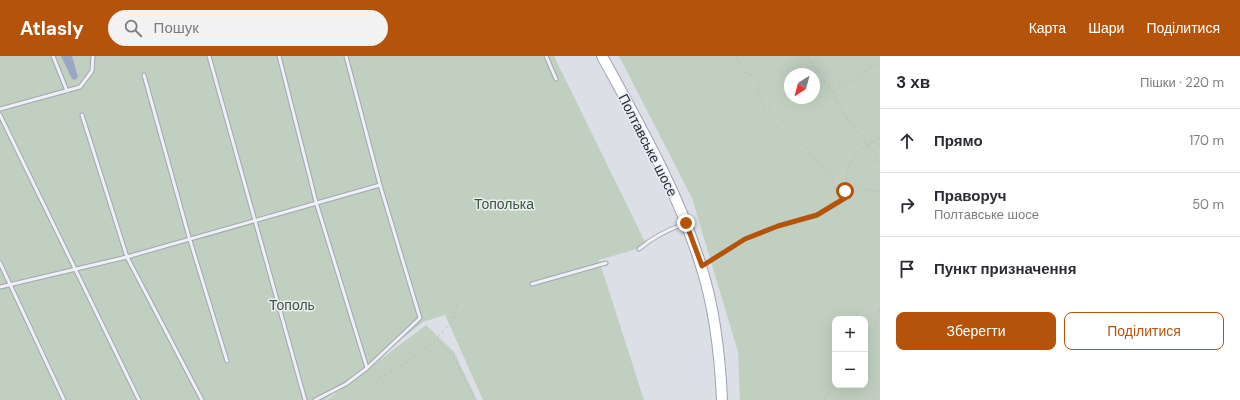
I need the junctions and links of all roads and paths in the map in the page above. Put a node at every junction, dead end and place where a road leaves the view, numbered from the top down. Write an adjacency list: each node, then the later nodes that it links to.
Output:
1 (53, 56): 13 (lane)
2 (93, 56): 13 (lane)
3 (209, 56): 25 (lane)
4 (279, 56): 24 (lane)
5 (346, 56): 21 (lane)
6 (546, 56): 12 (lane)
7 (602, 56): 26 (main road, Полтавське шосе)
8 (737, 56): 22 (path)
9 (807, 56): 14 (path)
10 (880, 62): 14 (path)
11 (144, 76): 27 (lane)
12 (556, 79)
13 (67, 91): 15 (lane)
14 (832, 91): 19 (path)
15 (0, 109)
16 (0, 115): 33 (lane)
17 (82, 115): 29 (lane)
18 (880, 135): 19 (path)
19 (867, 144): 20 (path); 22 (path)
20 (880, 165)
21 (380, 185): 24 (lane); 42 (lane)
22 (845, 191): 23 (path); 32 (path)
23 (880, 192)
24 (316, 202): 25 (lane); 42 (lane)
25 (254, 220): 27 (lane); 47 (lane)
26 (686, 223): 28 (lane); 32 (main road, Полтавське шосе)
27 (189, 238): 29 (lane); 41 (lane)
28 (639, 249)
29 (127, 256): 33 (lane); 46 (lane)
30 (0, 263): 35 (lane)
31 (606, 263): 34 (lane)
32 (702, 266): 51 (main road, Полтавське шосе)
33 (75, 270): 35 (lane); 45 (lane)
34 (532, 284)
35 (11, 285): 36 (lane); 44 (lane)
36 (0, 287)
37 (458, 302): 39 (path)
38 (880, 307): 40 (path)
39 (437, 338): 49 (path); 50 (path)
40 (868, 340)
41 (227, 361)
42 (367, 368): 48 (lane)
43 (832, 387): 52 (path)
44 (64, 400)
45 (138, 400)
46 (202, 400)
47 (305, 400)
48 (314, 400)
49 (358, 400)
50 (475, 400)
51 (722, 400)
52 (825, 400)

